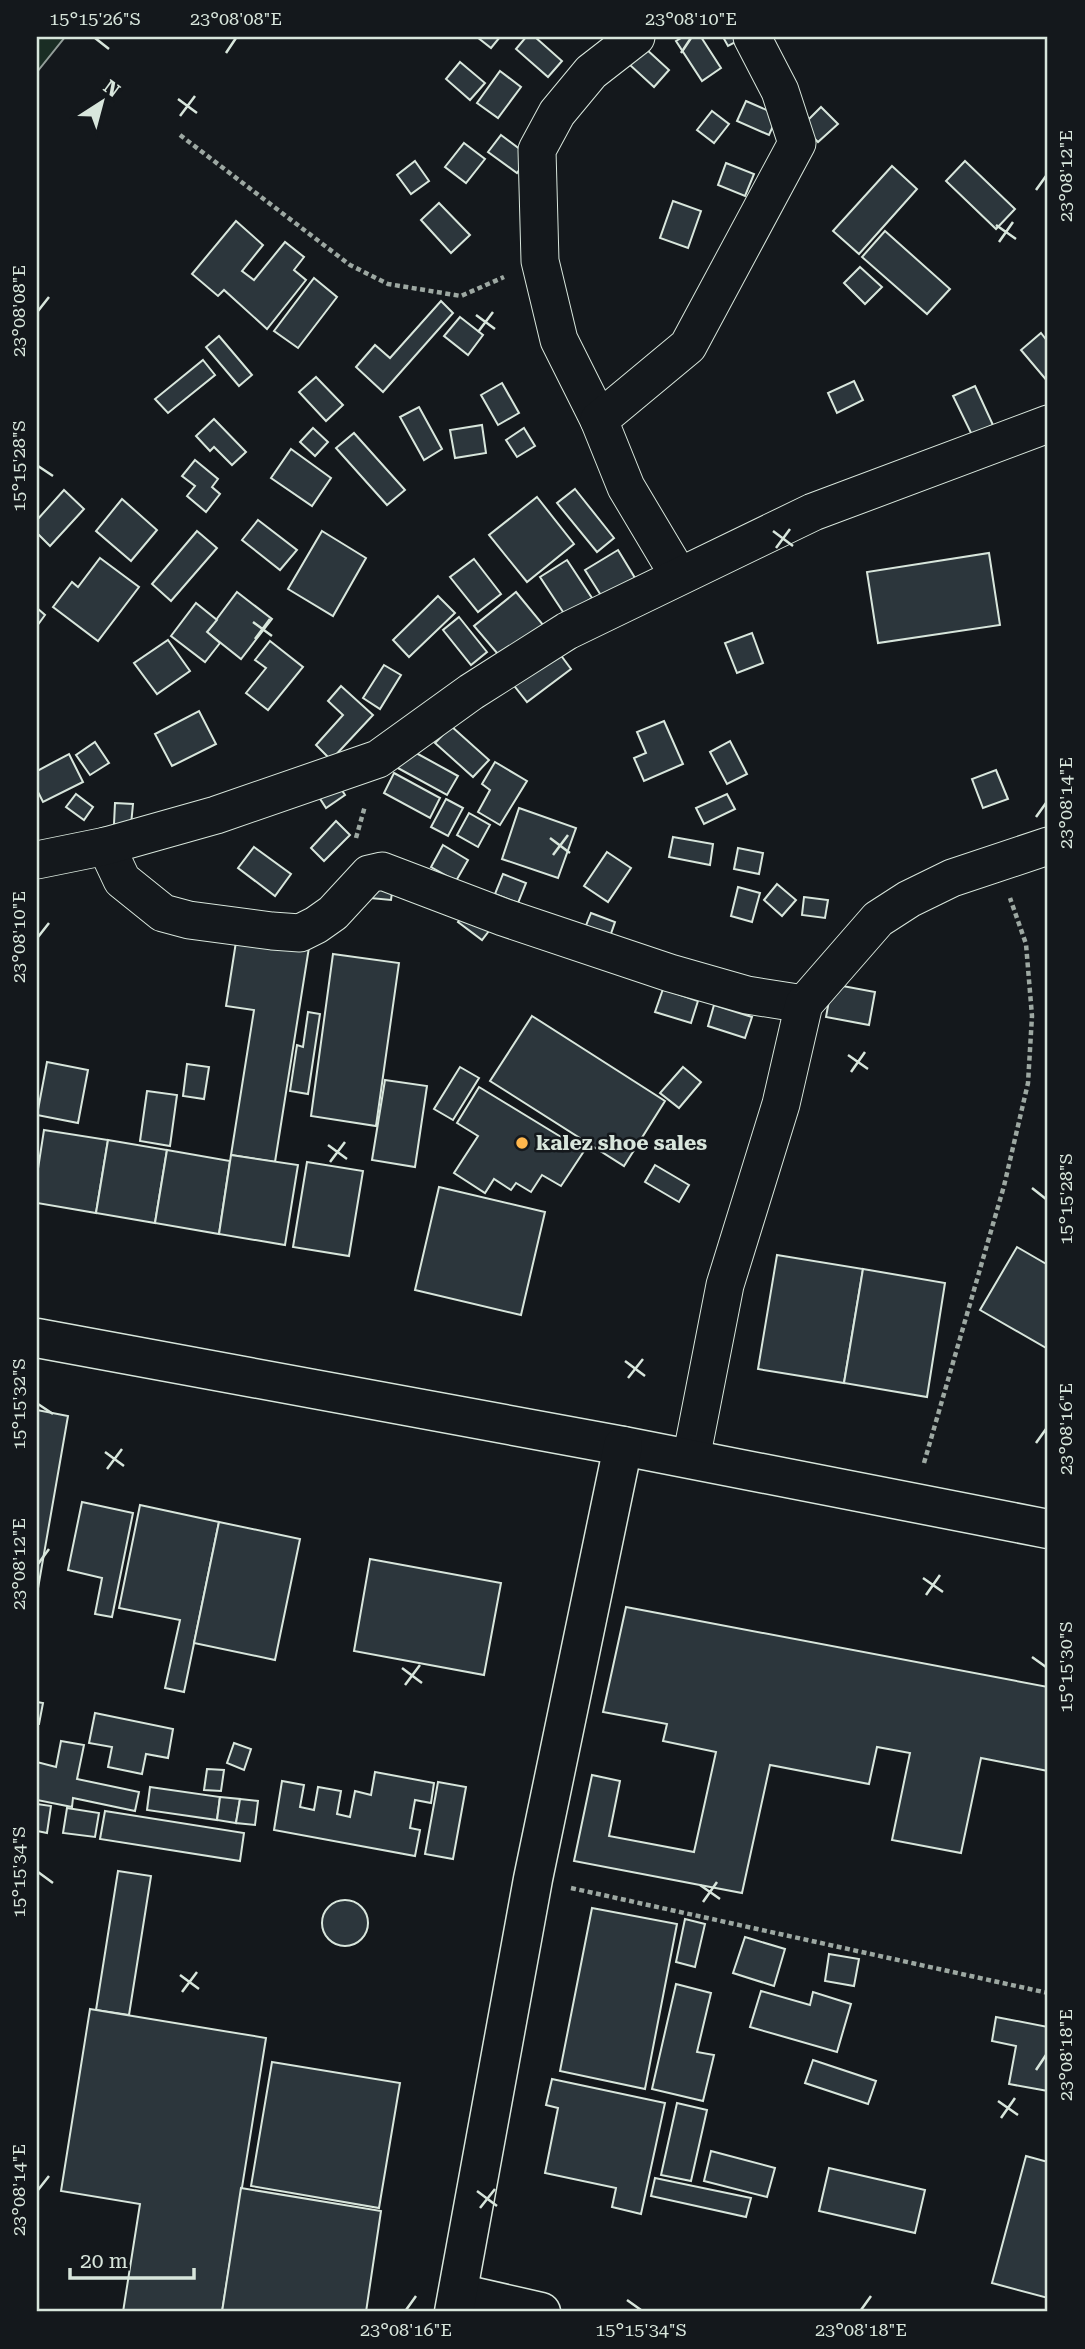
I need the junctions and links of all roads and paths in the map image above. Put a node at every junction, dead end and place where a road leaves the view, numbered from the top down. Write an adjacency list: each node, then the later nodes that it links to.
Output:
1 (636, 37): 4 (street)
2 (752, 37): 5 (street)
3 (180, 135): 4 (path)
4 (540, 261): 5 (street)
5 (599, 421): 7 (street)
6 (1048, 424): 7 (street)
7 (679, 576): 8 (street)
8 (378, 759): 9 (street); 13 (path)
9 (106, 846): 11 (street); 13 (street)
10 (1048, 846): 12 (street)
11 (37, 860)
12 (999, 864): 14 (street); 18 (path)
13 (353, 891): 14 (street)
14 (804, 1004): 17 (street)
15 (37, 1338): 16 (main road)
16 (623, 1446): 17 (main road); 20 (main road)
17 (691, 1458): 18 (main road)
18 (913, 1503): 19 (main road)
19 (1048, 1529)
20 (533, 1879): 21 (path); 22 (main road)
21 (1048, 1993)
22 (456, 2303): 23 (main road)
23 (541, 2312)

